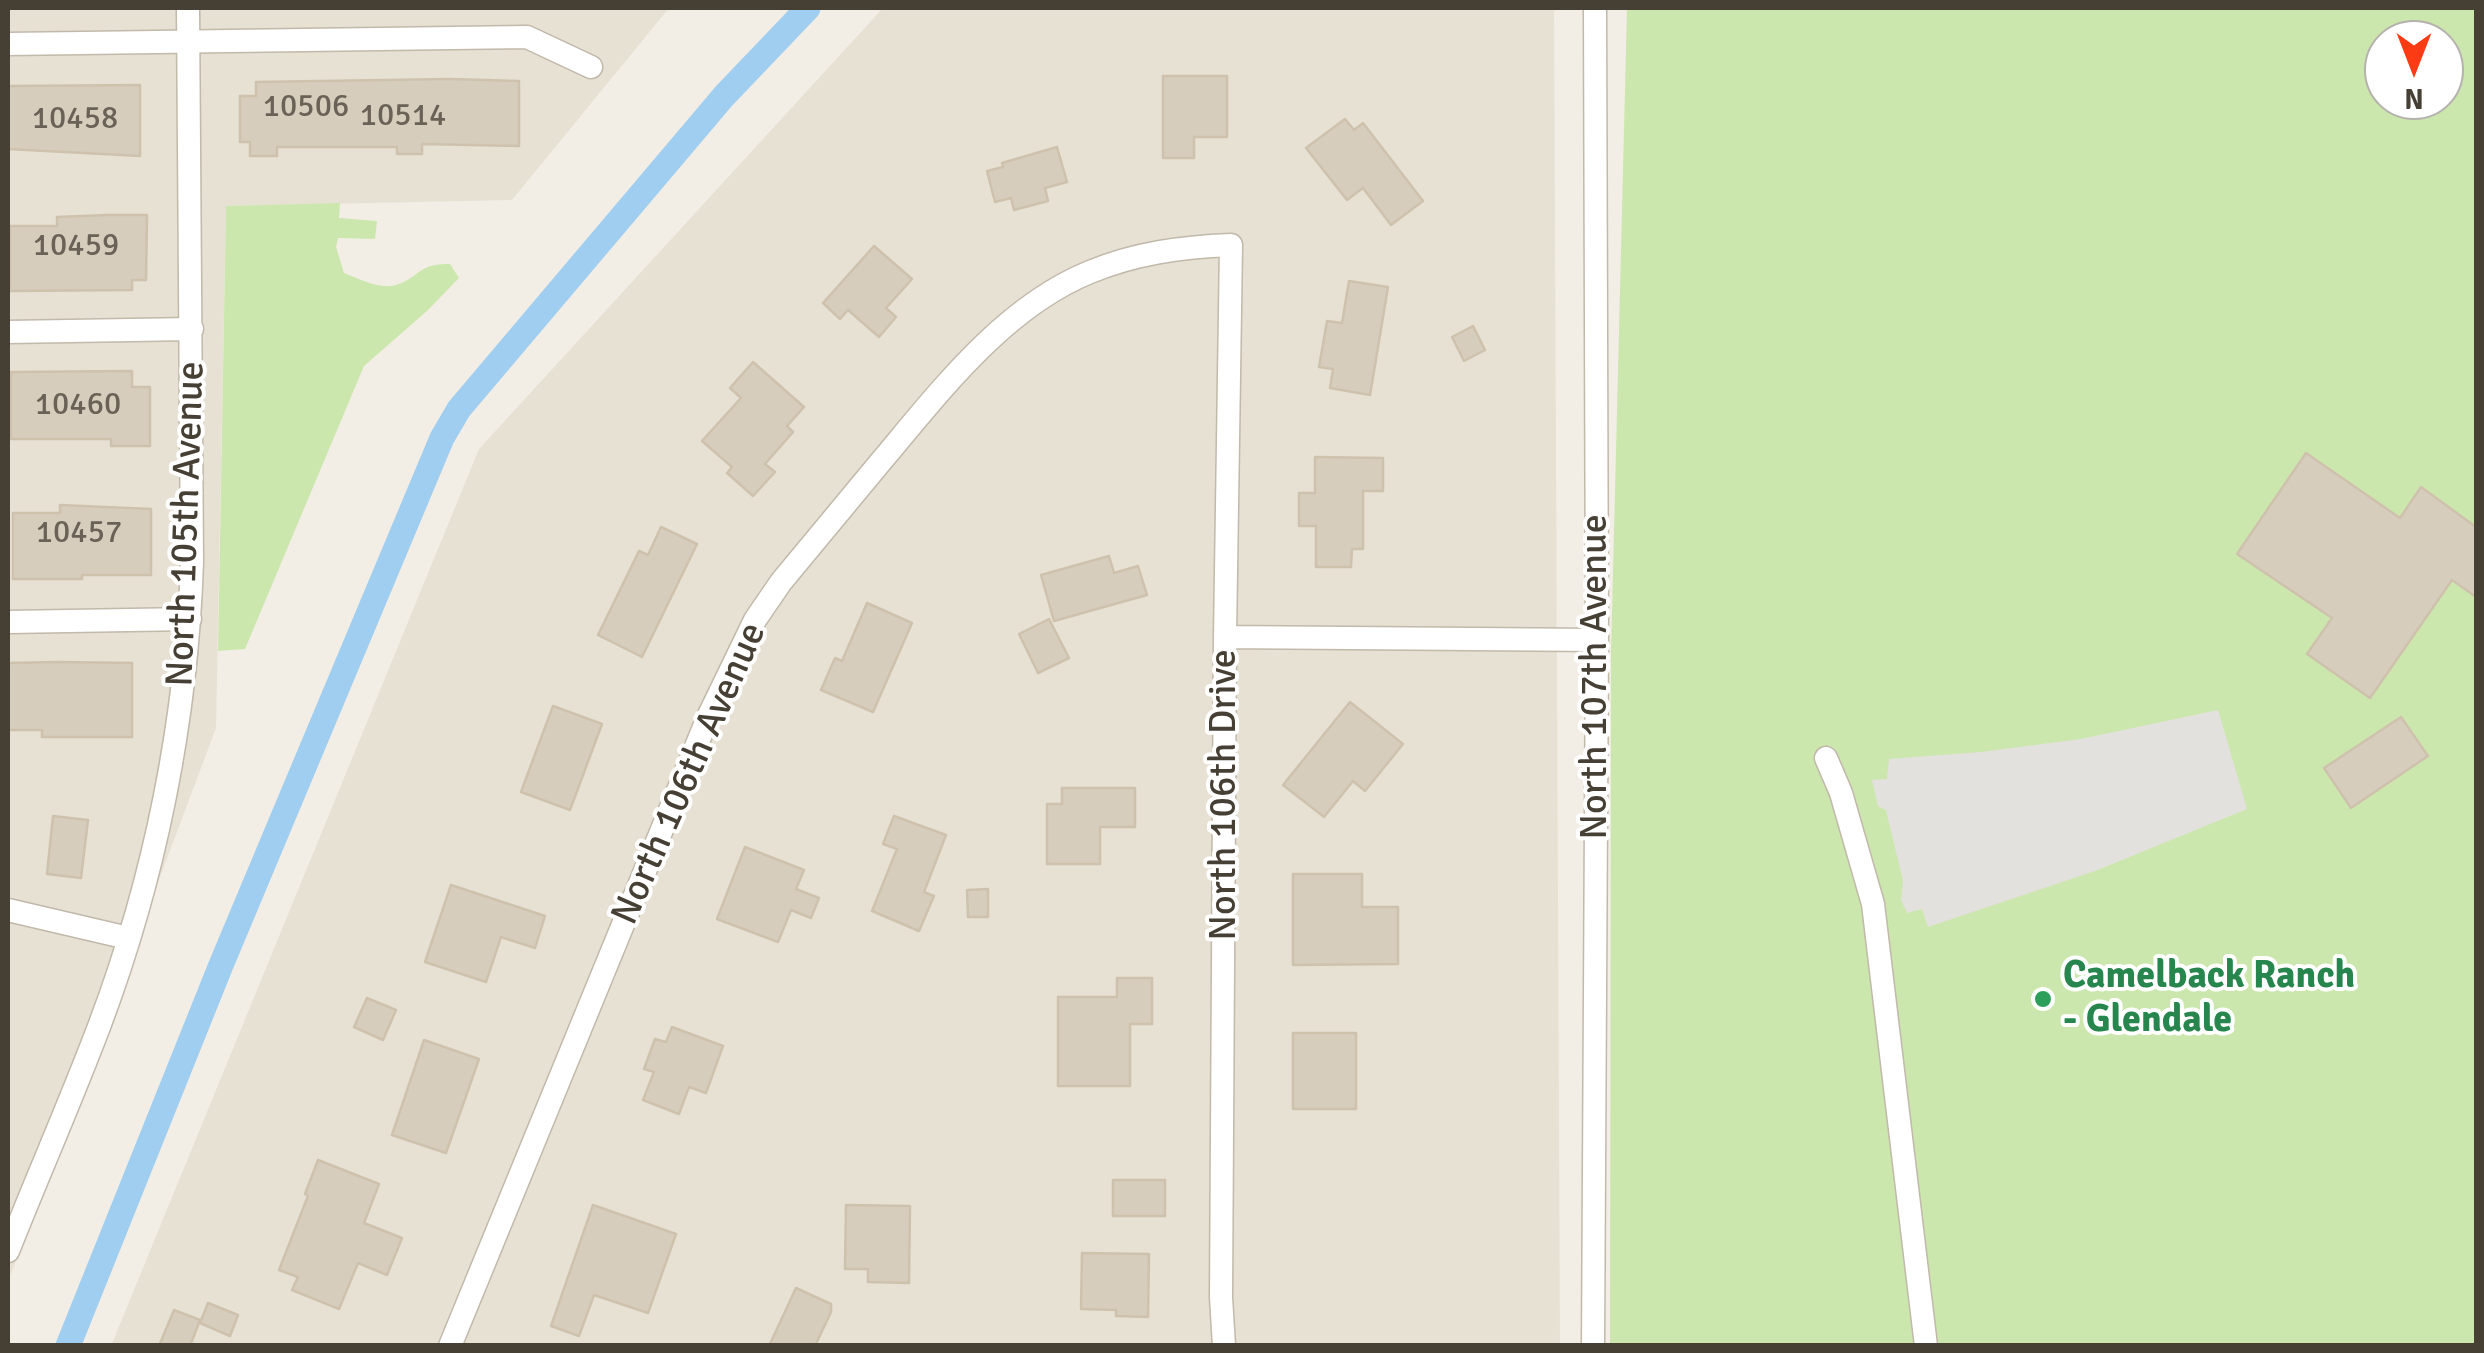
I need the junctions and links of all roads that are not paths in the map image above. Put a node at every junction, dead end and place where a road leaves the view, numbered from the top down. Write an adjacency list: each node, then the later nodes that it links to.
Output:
1 (188, 8): 3 (street, North 105th Avenue)
2 (1595, 8): 12 (street, North 107th Avenue)
3 (188, 41): 4 (street); 5 (street); 7 (street, North 105th Avenue)
4 (8, 44)
5 (592, 67)
6 (1232, 245): 11 (street, North 106th Drive); 17 (street, North 106th Avenue)
7 (192, 329): 8 (street); 9 (street, North 105th Avenue)
8 (8, 332)
9 (190, 619): 10 (street); 15 (street, North 105th Avenue)
10 (8, 622)
11 (1224, 637): 12 (street); 18 (street, North 106th Drive)
12 (1597, 640): 19 (street, North 107th Avenue)
13 (1826, 758): 20 (street)
14 (8, 910): 15 (street)
15 (128, 938): 16 (street, North 105th Avenue)
16 (8, 1249)
17 (450, 1346)
18 (1224, 1346)
19 (1593, 1346)
20 (1926, 1346)

